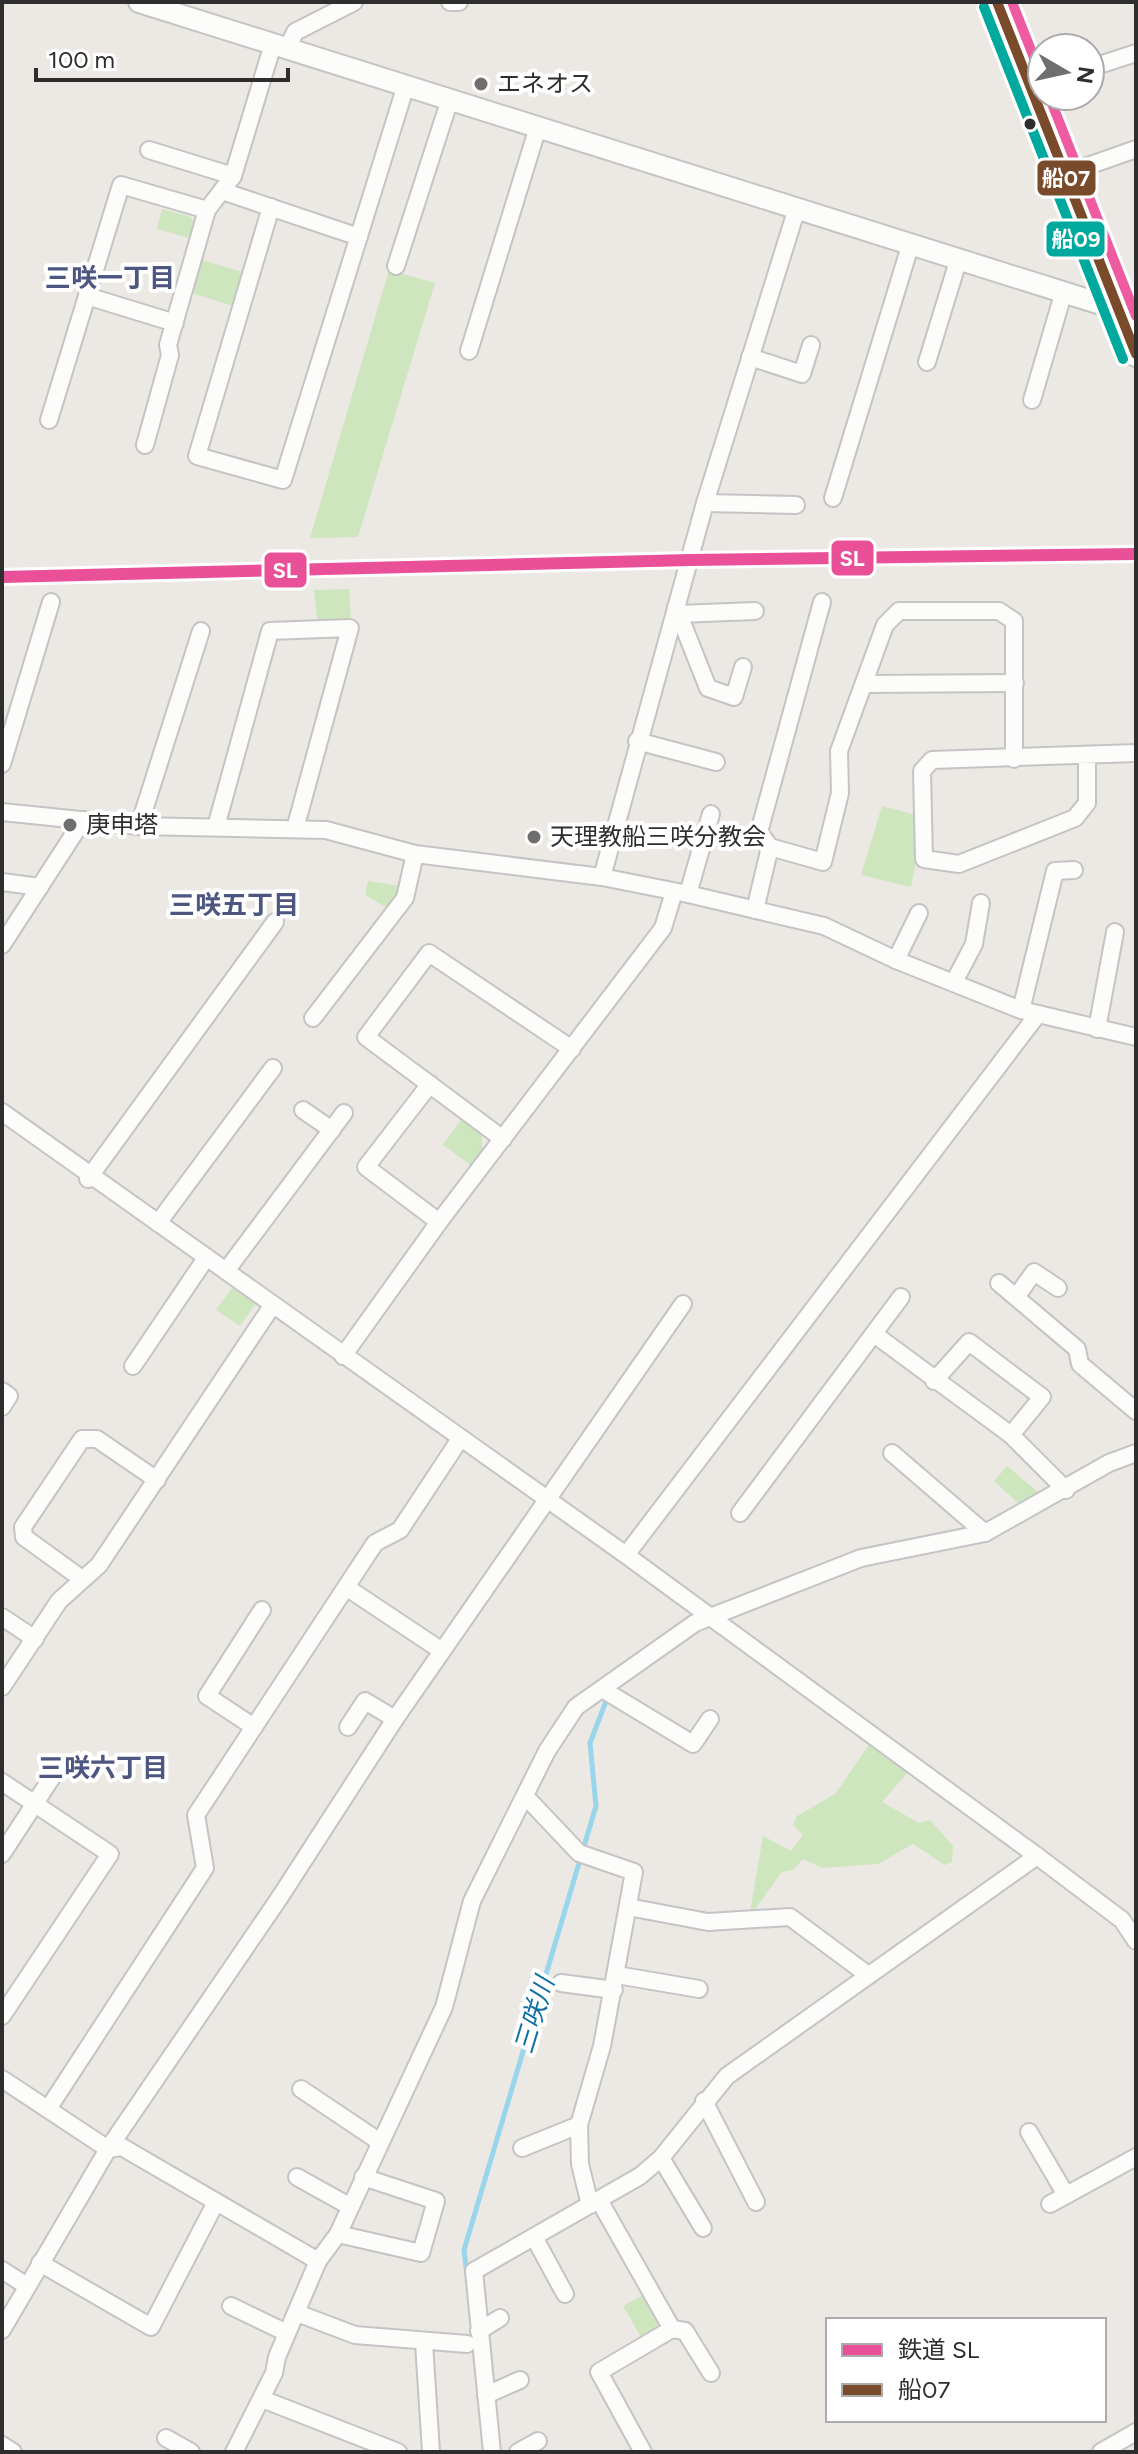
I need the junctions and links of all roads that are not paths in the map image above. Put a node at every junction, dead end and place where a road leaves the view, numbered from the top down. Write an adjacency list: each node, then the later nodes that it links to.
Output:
1 (354, 2): 6 (street)
2 (450, 2): 3 (street)
3 (459, 2)
4 (997, 2): 9 (main road)
5 (151, 3): 6 (street)
6 (280, 46): 10 (street); 17 (street)
7 (1136, 53): 8 (street)
8 (1106, 63)
9 (1026, 64)
10 (406, 85): 11 (street); 22 (street)
11 (450, 99): 13 (street); 25 (street)
12 (1045, 112): 16 (main road)
13 (538, 127): 20 (street); 31 (street)
14 (1136, 149): 16 (street)
15 (149, 150): 17 (street)
16 (1065, 174): 28 (main road)
17 (233, 176): 18 (street)
18 (222, 191): 19 (street); 21 (street)
19 (271, 207): 22 (street); 22 (street)
20 (797, 208): 23 (street); 33 (street)
21 (207, 210): 27 (street); 29 (street)
22 (359, 237)
23 (911, 243): 24 (street); 38 (street)
24 (959, 258): 26 (street); 34 (street)
25 (396, 266)
26 (1064, 291): 28 (street); 35 (street)
27 (87, 296): 29 (street); 36 (street)
28 (1127, 311): 32 (main road)
29 (175, 323): 37 (street)
30 (811, 345): 33 (street)
31 (469, 351)
32 (1136, 354)
33 (750, 357): 39 (street)
34 (927, 362)
35 (1032, 400)
36 (49, 420)
37 (145, 445)
38 (833, 498)
39 (705, 503): 40 (street); 43 (street)
40 (796, 505)
41 (51, 602): 54 (street)
42 (822, 602): 61 (street)
43 (677, 611): 44 (street); 46 (street); 49 (street)
44 (755, 611)
45 (201, 631): 58 (street)
46 (743, 667)
47 (1015, 683): 48 (street); 48 (street); 52 (street)
48 (865, 684): 61 (street)
49 (637, 741): 53 (street); 64 (street)
50 (1136, 753): 51 (street)
51 (1087, 757): 52 (street); 52 (street)
52 (1014, 759)
53 (716, 762)
54 (2, 764)
55 (2, 812): 57 (street)
56 (711, 814): 67 (street)
57 (83, 820): 58 (street); 66 (street)
58 (139, 826): 59 (street)
59 (216, 827): 60 (street); 60 (street)
60 (295, 829): 62 (street)
61 (770, 847): 69 (street)
62 (415, 854): 64 (street); 78 (street)
63 (1074, 870): 76 (street)
64 (602, 877): 67 (street)
65 (2, 882): 66 (street)
66 (40, 887): 73 (street)
67 (681, 893): 69 (street); 81 (street)
68 (981, 903): 75 (street)
69 (755, 910): 74 (street)
70 (919, 913): 74 (street)
71 (275, 922): 89 (street)
72 (1115, 932): 79 (street)
73 (2, 945)
74 (896, 960): 75 (street)
75 (954, 982): 76 (street)
76 (1021, 1010): 77 (street)
77 (1038, 1014): 79 (street); 116 (street)
78 (313, 1018)
79 (1097, 1029): 80 (street)
80 (1136, 1037)
81 (572, 1049): 83 (street); 88 (street)
82 (273, 1068): 91 (street)
83 (430, 1084): 88 (street); 90 (street)
84 (303, 1110): 87 (street)
85 (2, 1112): 89 (street)
86 (344, 1113): 87 (street)
87 (332, 1130): 93 (street)
88 (503, 1139): 90 (street)
89 (89, 1177): 91 (street)
90 (439, 1222): 101 (street)
91 (158, 1223): 92 (street)
92 (206, 1258): 93 (street); 102 (street)
93 (226, 1271): 99 (street)
94 (999, 1283): 96 (street)
95 (1058, 1288): 96 (street)
96 (1017, 1296): 106 (street)
97 (901, 1297): 100 (street)
98 (683, 1304): 113 (street)
99 (272, 1306): 101 (street); 111 (street)
100 (874, 1334): 103 (street); 114 (street)
101 (343, 1356): 108 (street)
102 (133, 1366)
103 (934, 1381): 107 (street); 107 (street)
104 (2, 1391): 105 (street)
105 (2, 1407)
106 (1136, 1411)
107 (1011, 1435): 112 (street)
108 (460, 1439): 113 (street); 118 (street)
109 (892, 1453): 115 (street)
110 (1136, 1453): 112 (street)
111 (157, 1480): 117 (street); 117 (street)
112 (1066, 1490): 115 (street)
113 (545, 1500): 116 (street); 123 (street)
114 (740, 1513)
115 (985, 1533): 121 (street)
116 (626, 1555): 121 (street)
117 (82, 1579): 122 (street)
118 (346, 1587): 123 (street); 128 (street)
119 (262, 1610): 128 (street)
120 (2, 1617): 122 (street)
121 (711, 1617): 125 (street); 135 (street)
122 (35, 1639): 124 (street)
123 (442, 1651): 126 (street)
124 (2, 1687)
125 (602, 1689): 127 (street); 132 (street)
126 (395, 1719): 129 (street); 151 (street)
127 (710, 1719)
128 (254, 1727): 146 (street)
129 (348, 1727)
130 (56, 1771): 133 (street)
131 (2, 1782): 133 (street)
132 (526, 1797): 136 (street); 149 (street)
133 (35, 1804): 134 (street); 142 (street)
134 (2, 1854)
135 (1037, 1856): 137 (street); 138 (street)
136 (628, 1907): 138 (street); 139 (street)
137 (1136, 1941)
138 (868, 1975): 145 (street)
139 (616, 1982): 140 (street); 141 (street); 147 (street)
140 (561, 1983)
141 (699, 1989)
142 (2, 2016)
143 (2, 2079): 146 (street)
144 (301, 2089): 149 (street)
145 (704, 2101): 153 (street); 158 (street)
146 (48, 2109): 151 (street)
147 (579, 2125): 150 (street); 157 (street)
148 (1029, 2132): 156 (street)
149 (380, 2142): 155 (street)
150 (522, 2148)
151 (108, 2149): 159 (street); 166 (street)
152 (1136, 2157): 156 (street)
153 (661, 2158): 157 (street); 162 (street)
154 (297, 2177): 161 (street)
155 (363, 2177): 161 (street); 163 (street)
156 (1066, 2195): 160 (street)
157 (594, 2202): 164 (street); 173 (street)
158 (756, 2202)
159 (215, 2204): 165 (street); 166 (street)
160 (1050, 2204)
161 (349, 2206): 163 (street)
162 (703, 2228)
163 (338, 2234): 165 (street)
164 (534, 2237): 169 (street); 176 (street)
165 (318, 2261): 171 (street)
166 (40, 2263): 168 (street)
167 (2, 2270): 168 (street)
168 (27, 2286): 174 (street)
169 (565, 2294)
170 (231, 2306): 175 (street)
171 (297, 2313): 175 (street); 177 (street)
172 (500, 2318): 176 (street)
173 (672, 2329): 178 (street); 193 (street)
174 (2, 2330)
175 (287, 2333): 181 (street)
176 (475, 2341): 177 (street); 180 (street)
177 (424, 2343): 190 (street)
178 (711, 2373)
179 (520, 2380): 180 (street)
180 (486, 2395): 191 (street)
181 (262, 2399): 188 (street); 189 (street)
182 (1136, 2432): 194 (street)
183 (166, 2438): 187 (street)
184 (538, 2441): 192 (street)
185 (2, 2445): 186 (street)
186 (13, 2452)
187 (191, 2452)
188 (234, 2452)
189 (398, 2452)
190 (431, 2452)
191 (492, 2452)
192 (518, 2452)
193 (643, 2452)
194 (1101, 2452)

